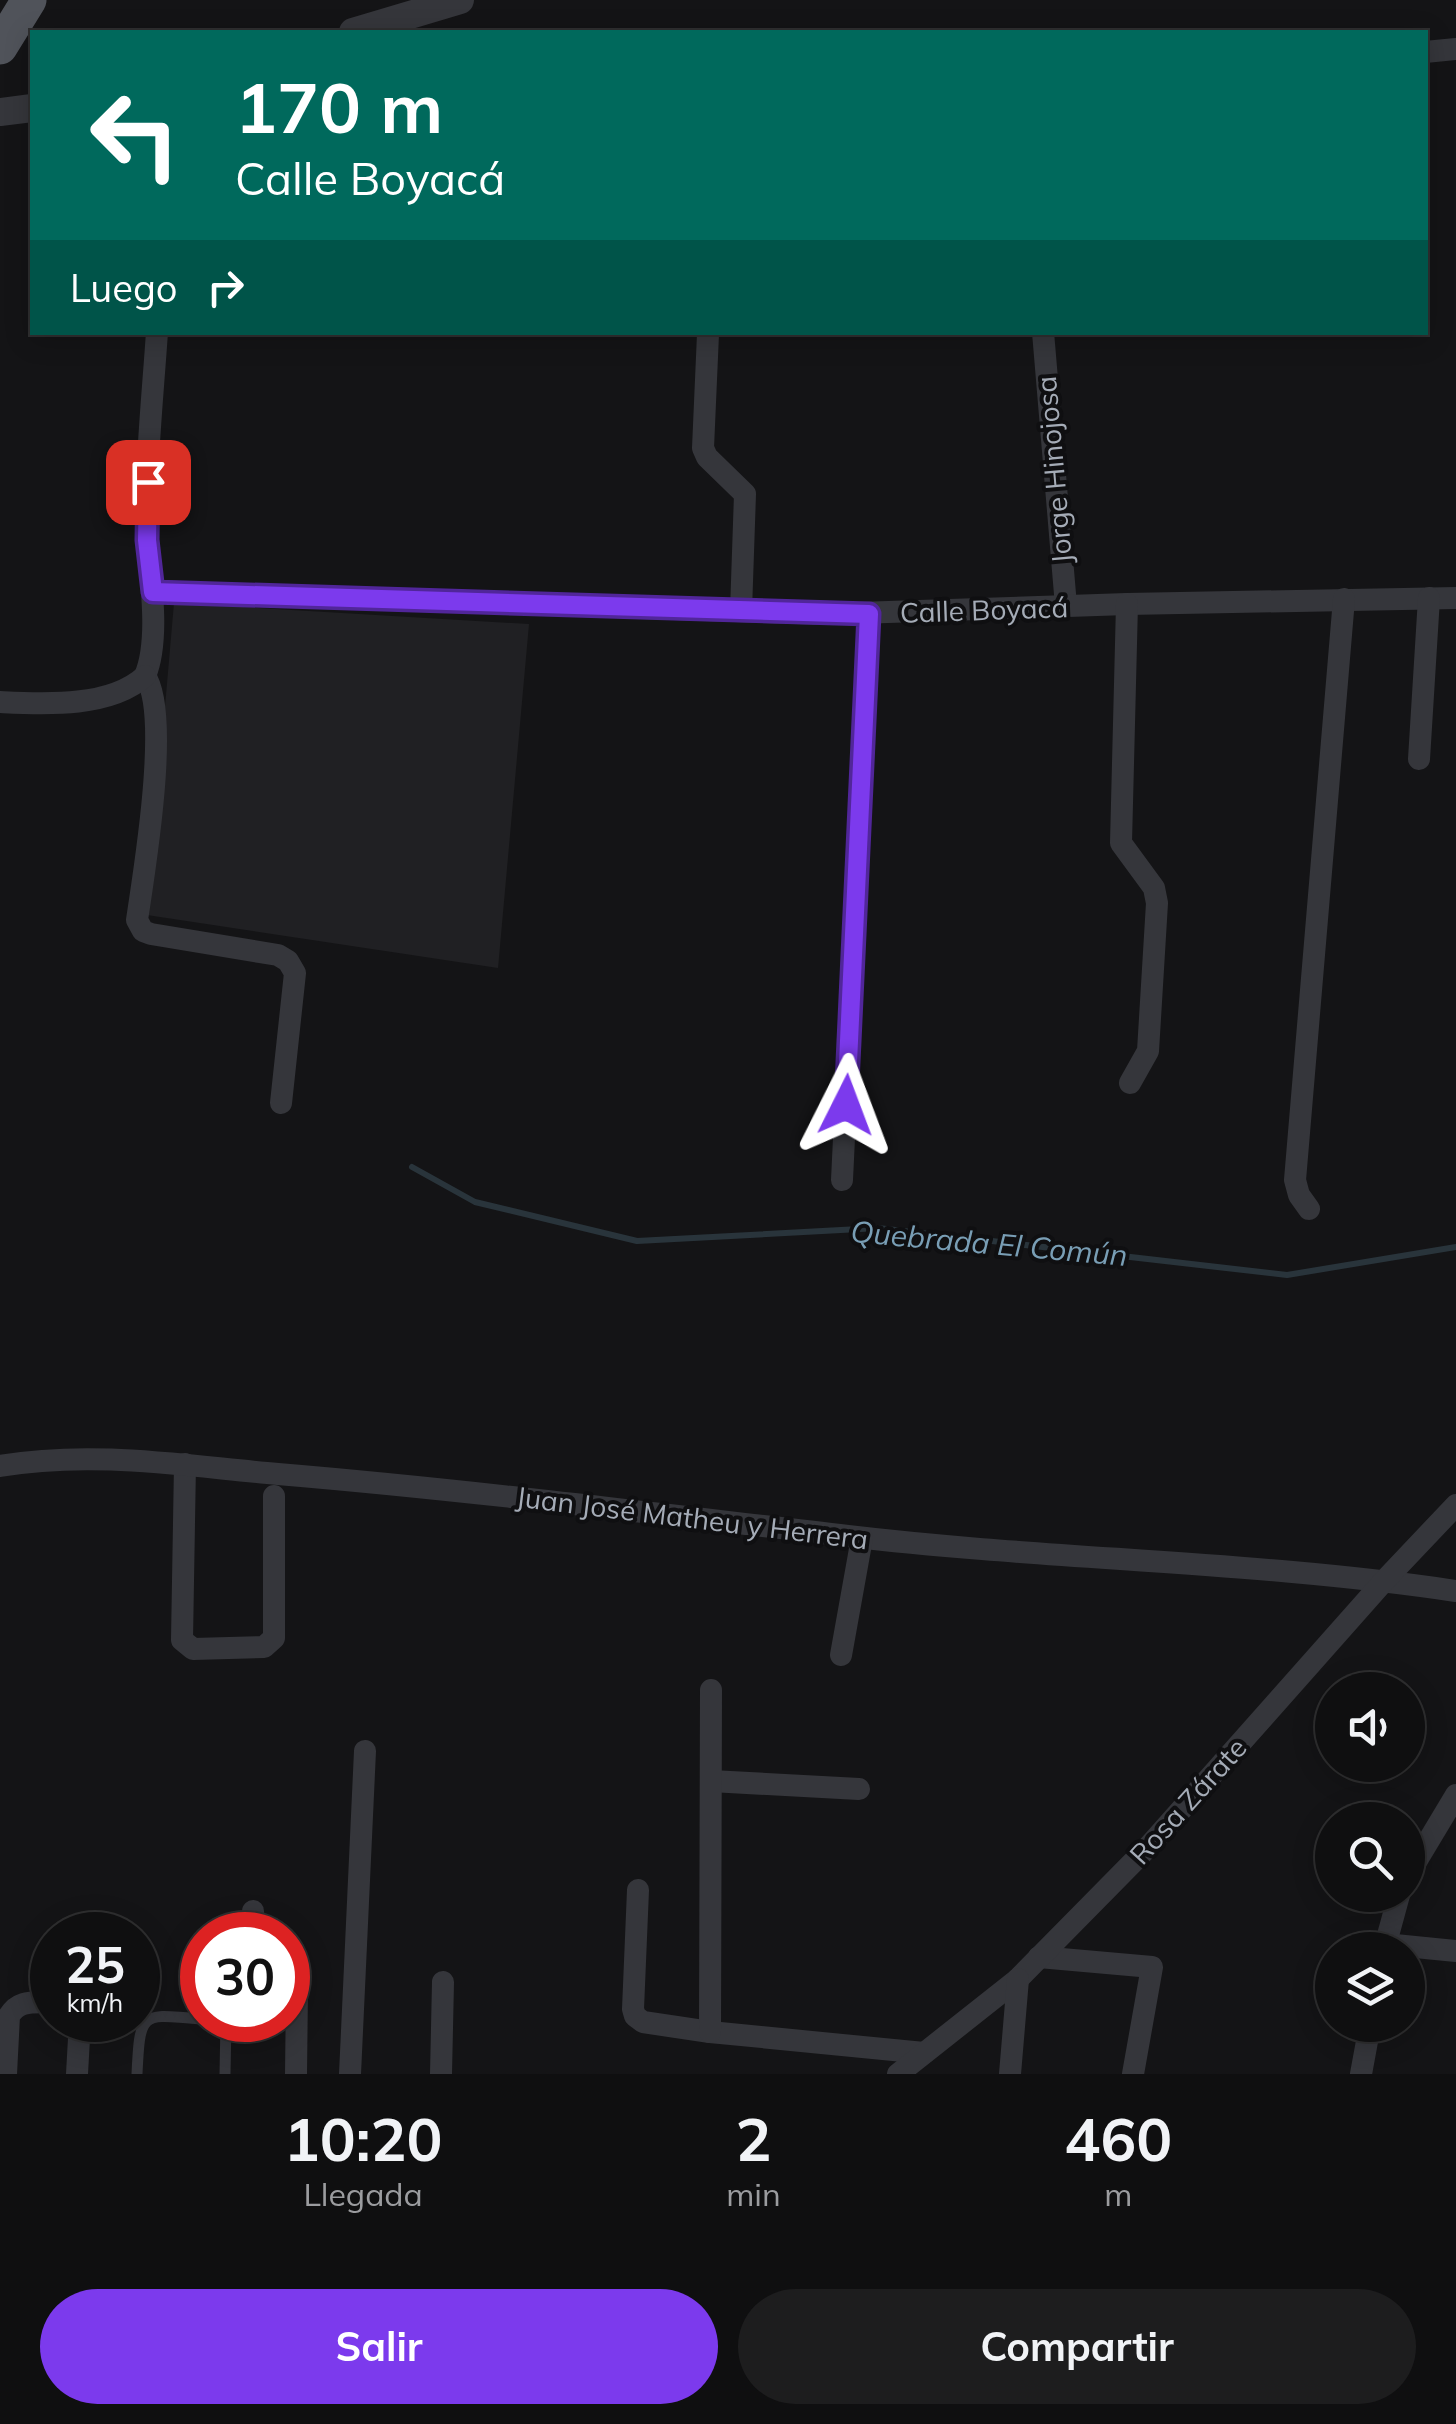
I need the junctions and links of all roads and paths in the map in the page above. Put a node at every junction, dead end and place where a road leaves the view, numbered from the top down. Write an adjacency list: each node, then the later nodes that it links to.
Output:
1 (29, 0): 4 (main road)
2 (460, 0): 3 (street)
3 (360, 30)
4 (0, 47)
5 (1456, 49): 6 (street)
6 (1428, 52)
7 (30, 108): 8 (street)
8 (0, 112)
9 (156, 335): 12 (street)
10 (708, 335): 18 (street)
11 (1043, 335): 17 (street, Jorge Hinojosa)
12 (153, 592): 18 (street, Calle Boyacá); 20 (street)
13 (1429, 598): 14 (street, Calle Boyacá); 15 (street, Calle Boyacá); 22 (street)
14 (1456, 598)
15 (1344, 599): 16 (street, Calle Boyacá); 26 (street)
16 (1127, 604): 17 (street, Calle Boyacá); 23 (street)
17 (1066, 606): 19 (street, Calle Boyacá)
18 (742, 612): 19 (street, Calle Boyacá)
19 (869, 614): 25 (street)
20 (145, 676): 21 (street); 24 (street)
21 (0, 702)
22 (1420, 759)
23 (1130, 1083)
24 (281, 1103)
25 (842, 1180)
26 (1310, 1209)
27 (185, 1464): 28 (street, Juan José Matheu y Herrera); 29 (street); 31 (street, Juan José Matheu y Herrera)
28 (0, 1466)
29 (274, 1496)
30 (1456, 1505): 32 (street, Rosa Zárate)
31 (862, 1538): 32 (street, Juan José Matheu y Herrera); 34 (street)
32 (1384, 1580): 33 (street, Juan José Matheu y Herrera); 44 (street, Rosa Zárate)
33 (1456, 1591)
34 (841, 1655)
35 (711, 1690): 37 (street)
36 (365, 1751): 60 (street)
37 (711, 1781): 38 (street); 49 (street)
38 (859, 1789)
39 (1456, 1795): 40 (street)
40 (1425, 1847)
41 (638, 1890): 49 (street)
42 (1425, 1949): 43 (street)
43 (1456, 1951)
44 (1039, 1958): 45 (street, Rosa Zárate); 64 (street)
45 (1018, 1979): 54 (street, Rosa Zárate); 63 (street)
46 (443, 1982): 61 (street)
47 (30, 2003): 55 (street)
48 (180, 2018): 57 (lane)
49 (710, 2032): 54 (street)
50 (79, 2042): 56 (street)
51 (226, 2042): 58 (lane)
52 (296, 2042): 59 (street)
53 (1367, 2042): 65 (street)
54 (924, 2053): 62 (street, Rosa Zárate)
55 (6, 2074)
56 (77, 2074)
57 (137, 2074)
58 (225, 2074)
59 (296, 2074)
60 (350, 2074)
61 (442, 2074)
62 (898, 2074)
63 (1010, 2074)
64 (1133, 2074)
65 (1361, 2074)

